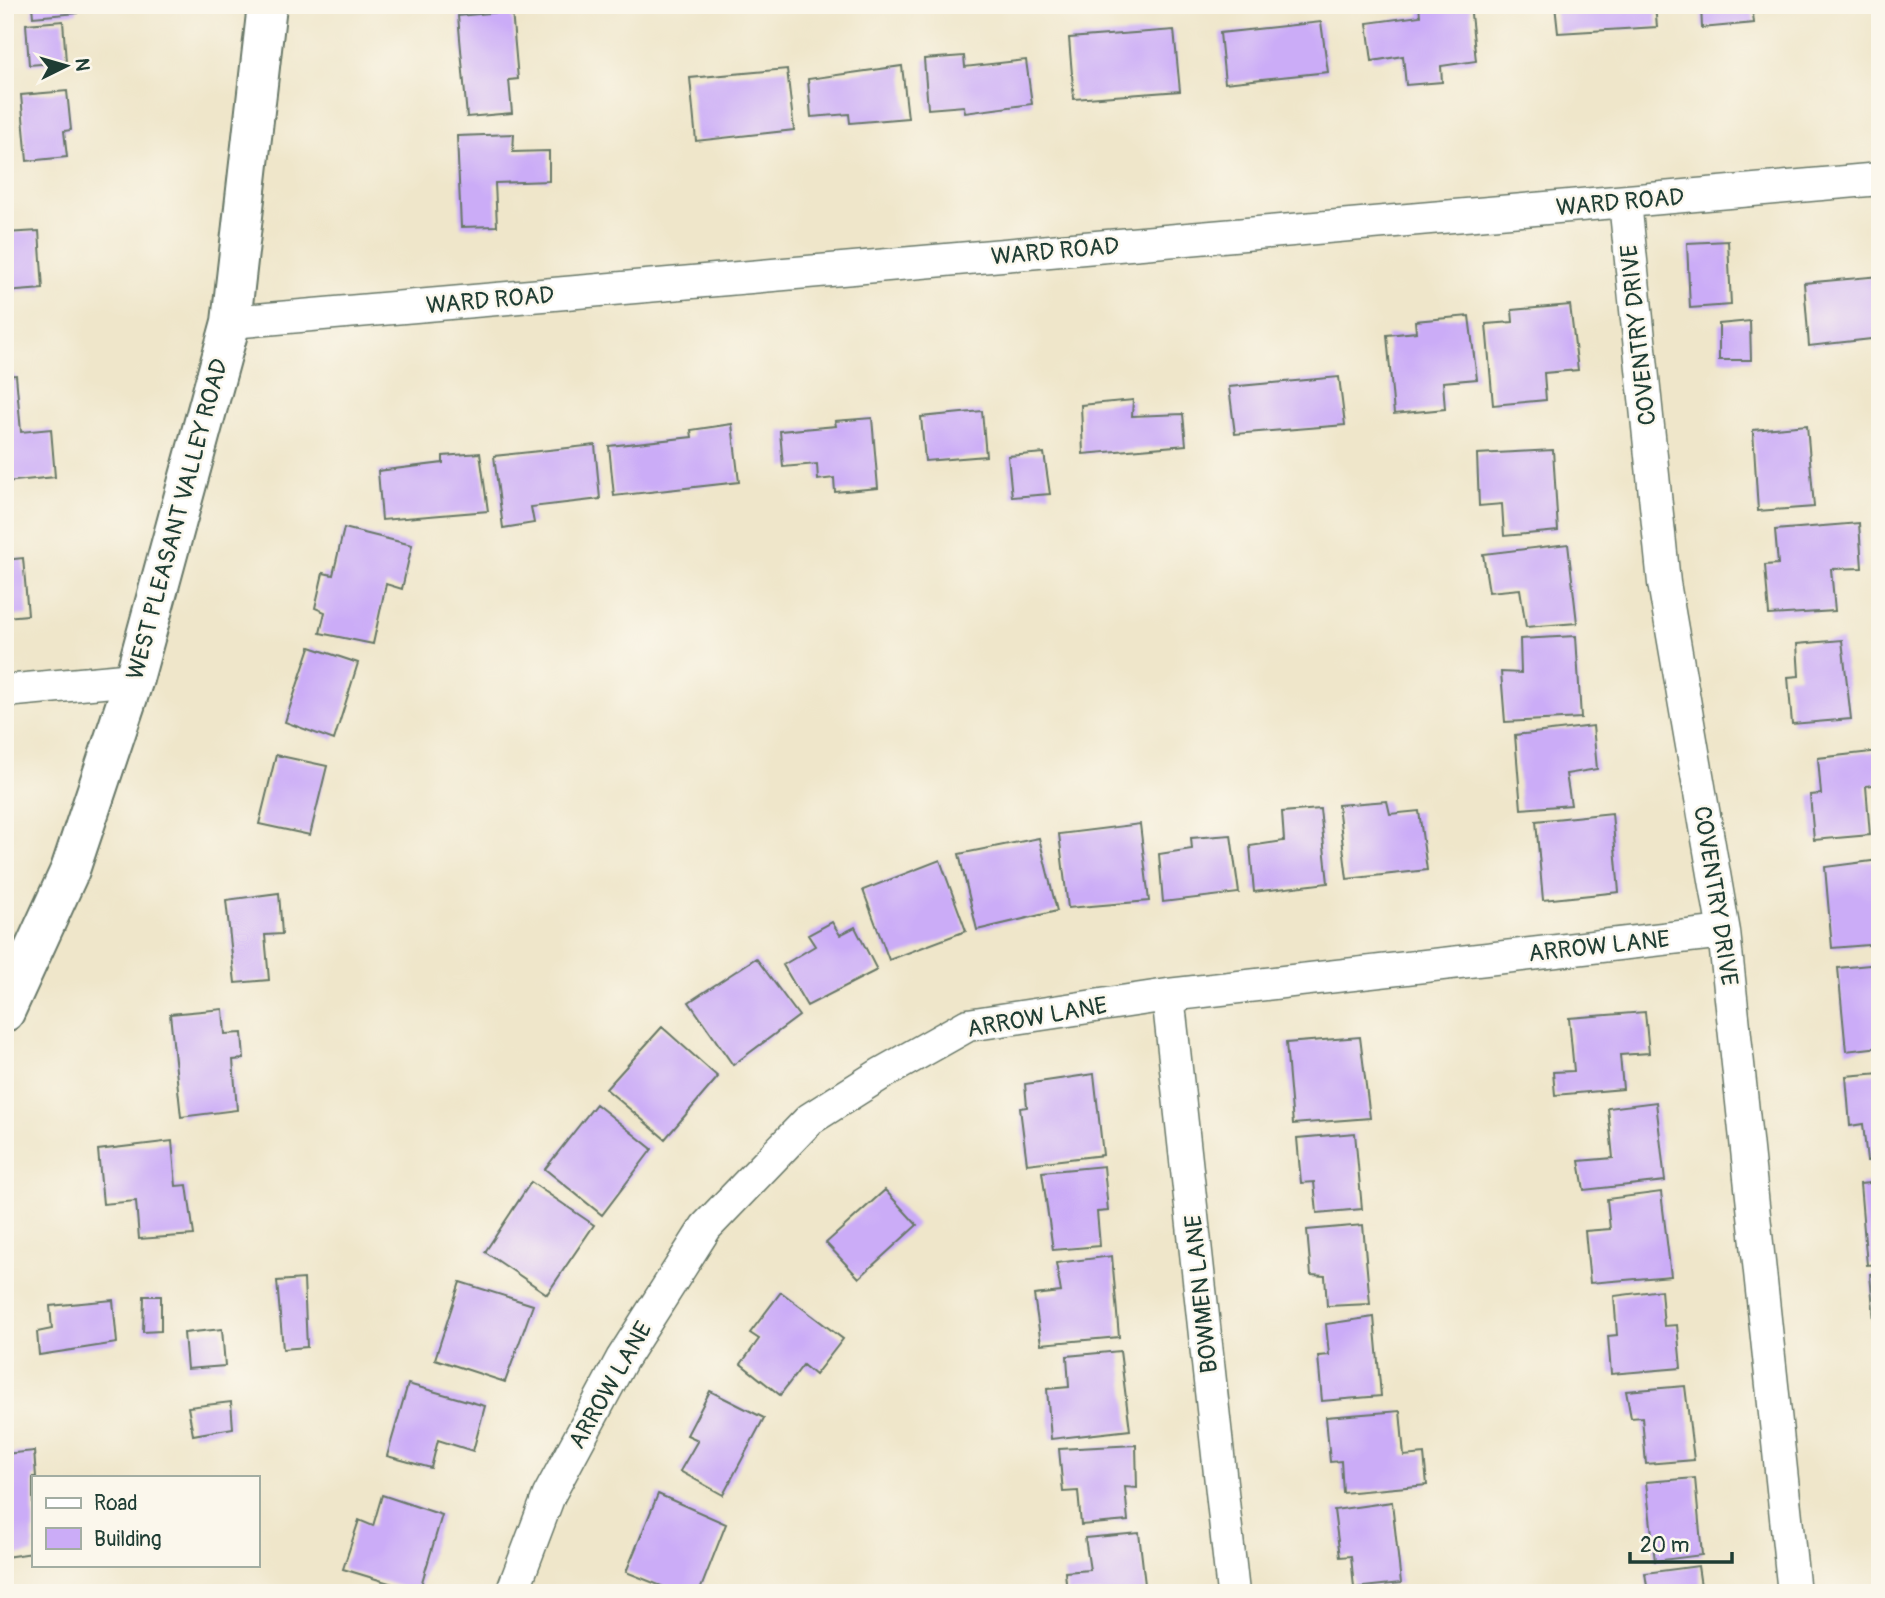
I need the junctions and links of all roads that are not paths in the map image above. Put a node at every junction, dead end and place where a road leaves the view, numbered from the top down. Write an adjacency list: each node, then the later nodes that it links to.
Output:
1 (267, 5): 4 (main road, WEST PLEASANT VALLEY ROAD)
2 (1880, 179): 3 (street, WARD ROAD)
3 (1625, 202): 4 (street, WARD ROAD); 7 (street, COVENTRY DRIVE)
4 (231, 322): 5 (main road, WEST PLEASANT VALLEY ROAD)
5 (134, 679): 6 (street); 9 (main road, WEST PLEASANT VALLEY ROAD)
6 (5, 691)
7 (1724, 933): 8 (street, ARROW LANE); 12 (street, COVENTRY DRIVE)
8 (1168, 995): 10 (street, ARROW LANE); 11 (street, BOWMEN LANE)
9 (5, 1012)
10 (512, 1593)
11 (1233, 1593)
12 (1794, 1593)

